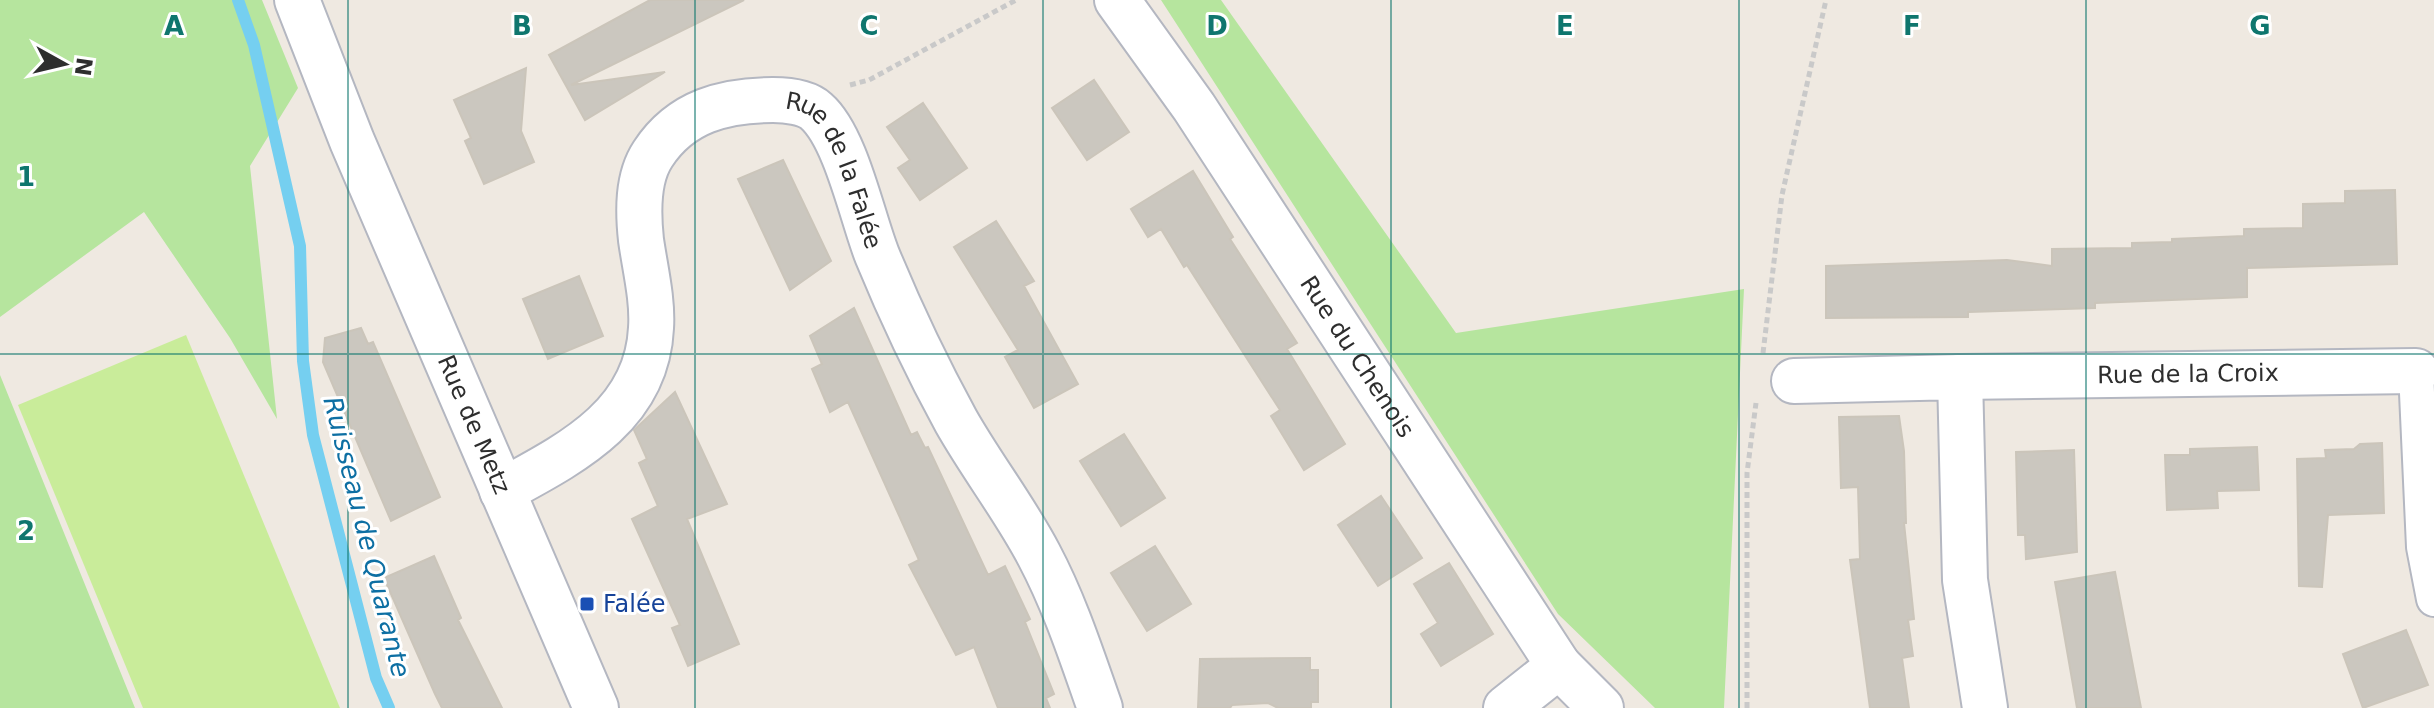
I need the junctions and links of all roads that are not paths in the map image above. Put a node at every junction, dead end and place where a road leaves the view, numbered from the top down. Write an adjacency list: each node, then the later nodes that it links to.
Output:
1 (297, 0): 6 (street, Rue de Metz)
2 (1117, 0): 8 (street, Rue du Chenois)
3 (2416, 371): 4 (street, Rue de la Croix); 7 (street)
4 (1960, 377): 5 (street, Rue de la Croix); 13 (street)
5 (1794, 381)
6 (502, 491): 9 (street, Rue de Metz); 10 (street, Rue de la Falée)
7 (2434, 599)
8 (1559, 666): 11 (street); 12 (street, Rue du Chenois)
9 (596, 708)
10 (1100, 708)
11 (1506, 708)
12 (1601, 708)
13 (1985, 708)

